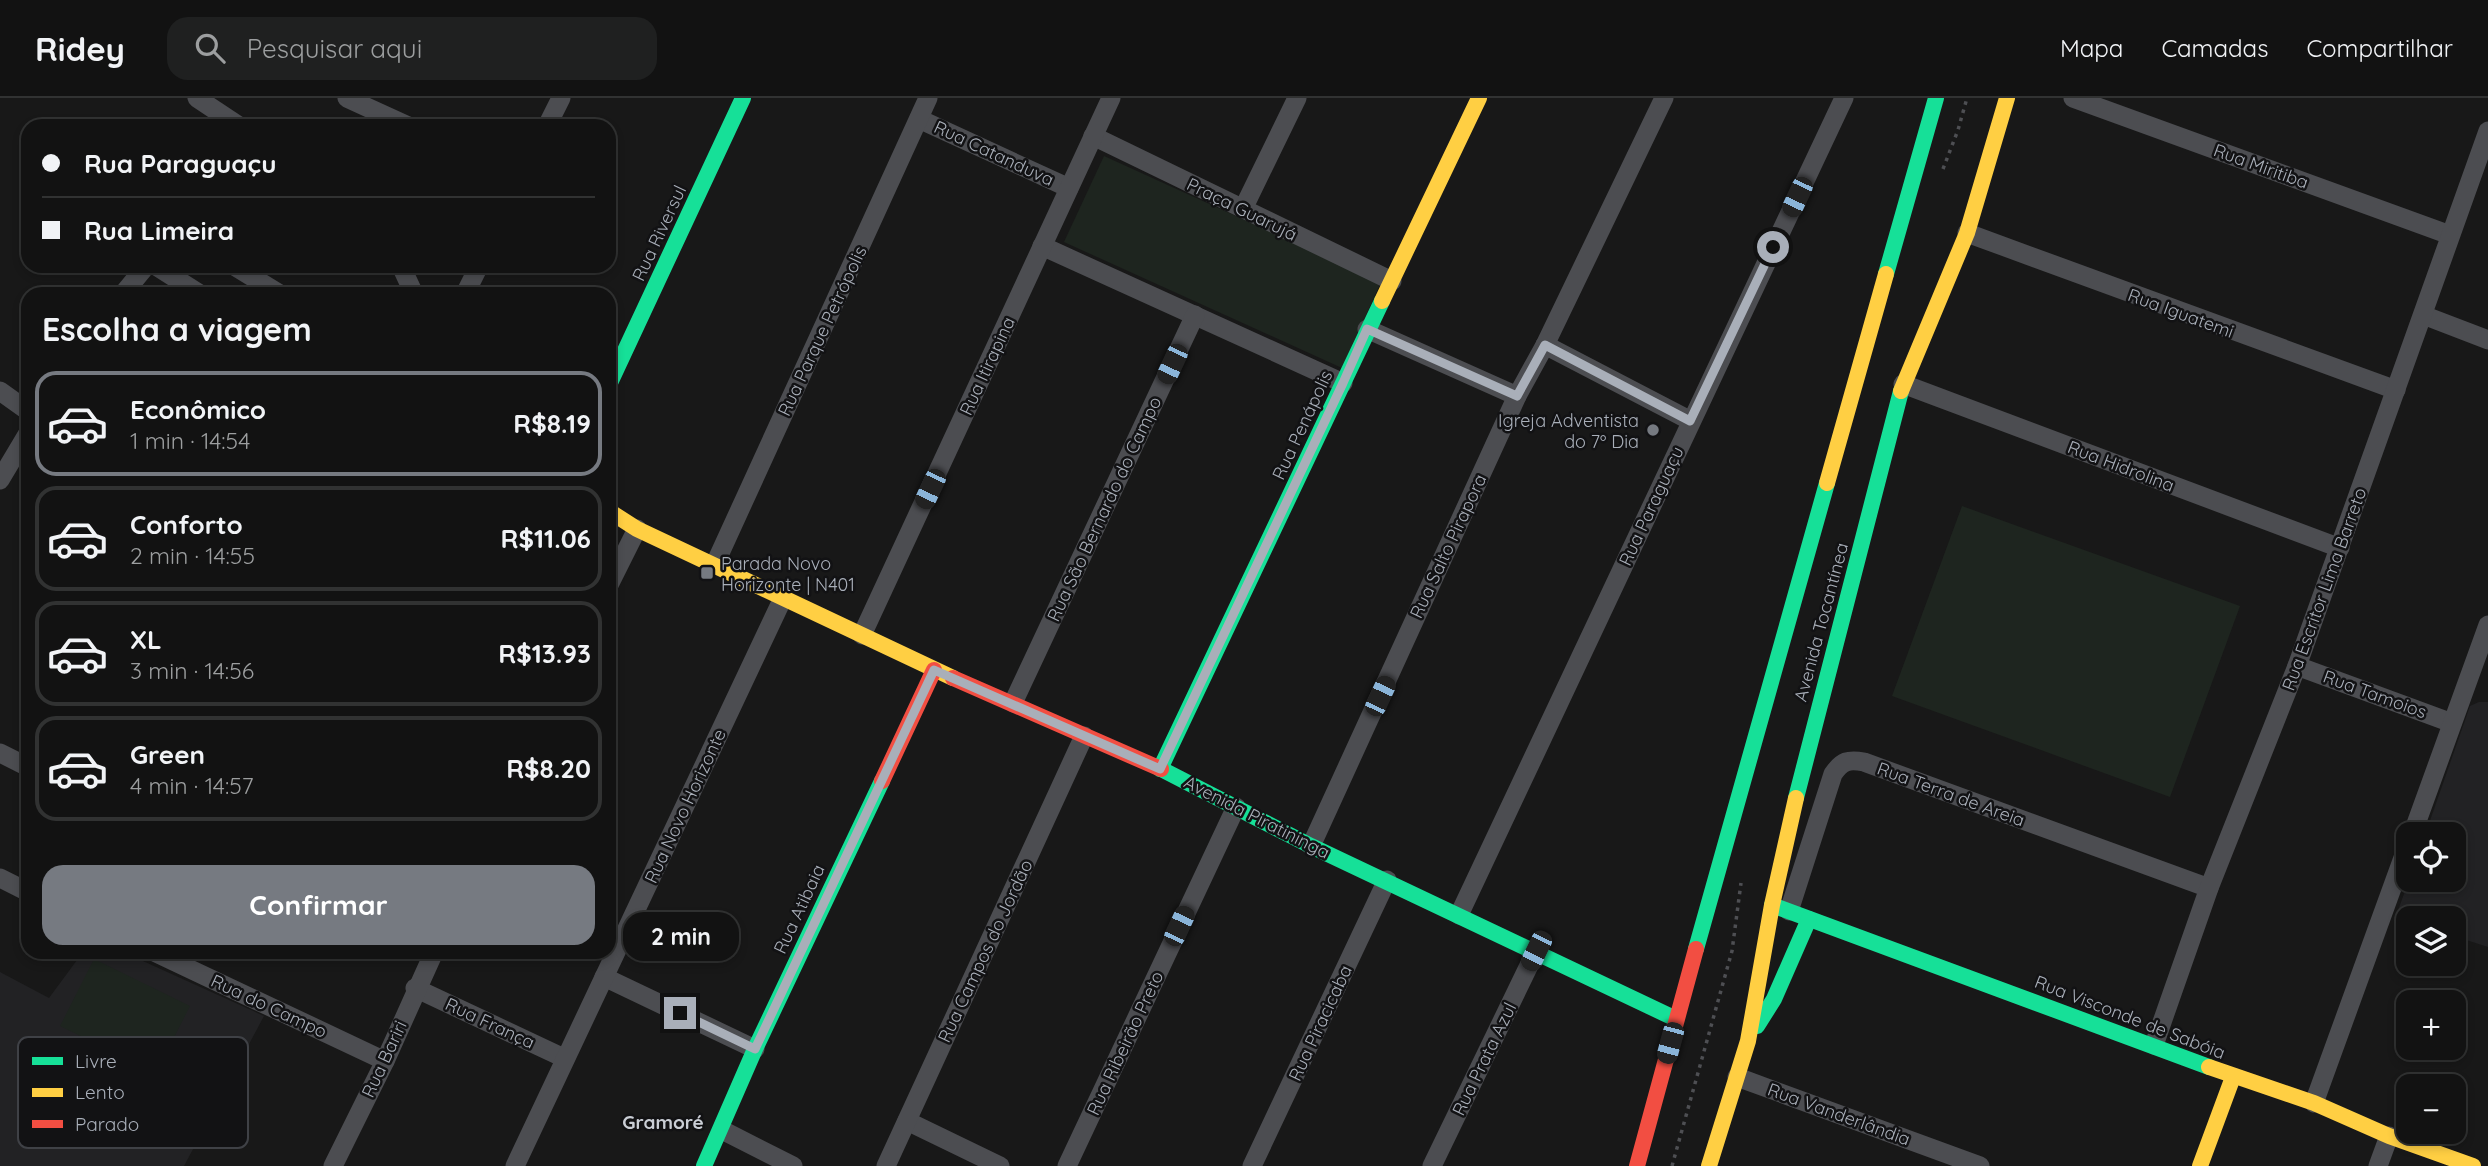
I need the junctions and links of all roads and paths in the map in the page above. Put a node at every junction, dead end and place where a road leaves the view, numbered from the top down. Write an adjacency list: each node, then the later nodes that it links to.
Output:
1 (197, 98): 16 (street)
2 (347, 98): 14 (street)
3 (561, 98): 18 (street)
4 (743, 98): 38 (street, Rua Riversul)
5 (928, 98): 15 (street, Rua Parque Petrópolis)
6 (1111, 98): 20 (street, Rua Itirapina)
7 (1297, 98): 22 (street)
8 (1479, 98): 29 (street, Rua Penápolis)
9 (1664, 98): 37 (street, Rua Salto Pirapora)
10 (1844, 98): 45 (street, Rua Paraguaçu)
11 (1936, 98): 84 (street, Avenida Tocantínea)
12 (2007, 98): 23 (street, Avenida Tocantínea)
13 (2073, 98): 24 (street, Rua Miritiba)
14 (377, 104): 17 (street)
15 (919, 118): 21 (street, Rua Catanduva); 51 (street, Rua Parque Petrópolis)
16 (228, 119)
17 (398, 119)
18 (550, 119)
19 (2488, 131): 24 (street, Rua Escritor Lima Barreto)
20 (1093, 136): 21 (street, Rua Itirapina); 22 (street, Praça Guarujá)
21 (1069, 188): 25 (street, Rua Itirapina)
22 (1243, 209): 29 (street, Praça Guarujá)
23 (1967, 233): 40 (street, Avenida Tocantínea); 41 (street, Rua Iguatemi)
24 (2450, 235): 34 (street, Rua Escritor Lima Barreto)
25 (1042, 246): 33 (street); 55 (street, Rua Itirapina)
26 (140, 273): 30 (street)
27 (167, 273): 31 (street)
28 (246, 273): 32 (street)
29 (1392, 281): 35 (street, Rua Penápolis)
30 (130, 287)
31 (189, 287)
32 (268, 287)
33 (1195, 315): 39 (street); 60 (street, Rua São Bernardo do Campo)
34 (2423, 315): 36 (street); 41 (street, Rua Escritor Lima Barreto)
35 (1367, 329): 39 (street, Rua Penápolis); 43 (street)
36 (2488, 340)
37 (1545, 345): 43 (street, Rua Salto Pirapora); 45 (street)
38 (616, 370)
39 (1343, 383): 65 (street, Rua Penápolis)
40 (1903, 384): 50 (street, Rua Hidrolina); 74 (street, Avenida Tocantínea)
41 (2396, 390): 50 (street, Rua Escritor Lima Barreto)
42 (0, 391): 44 (street)
43 (1517, 396): 68 (street, Rua Salto Pirapora)
44 (21, 406)
45 (1690, 421): 75 (street, Rua Paraguaçu)
46 (21, 445): 47 (street)
47 (0, 480)
48 (616, 516): 49 (street, Avenida Piratininga)
49 (637, 529): 51 (street, Avenida Piratininga); 52 (street)
50 (2340, 548): 56 (street, Rua Escritor Lima Barreto)
51 (715, 564): 53 (street, Avenida Piratininga)
52 (616, 571)
53 (783, 598): 55 (street, Avenida Piratininga); 78 (street, Rua Novo Horizonte)
54 (2488, 625): 58 (street)
55 (862, 635): 57 (street, Avenida Piratininga)
56 (2297, 666): 61 (street, Rua Tamoios); 73 (street, Rua Escritor Lima Barreto)
57 (934, 670): 60 (street, Avenida Piratininga); 87 (street, Rua Atibaia)
58 (2469, 677): 59 (street); 61 (street)
59 (2488, 683)
60 (1013, 703): 62 (street, Avenida Piratininga)
61 (2452, 723): 67 (street)
62 (1084, 736): 65 (street, Avenida Piratininga); 93 (street, Rua Campos do Jordão)
63 (0, 753): 64 (street)
64 (21, 764)
65 (1160, 769): 66 (street, Avenida Piratininga)
66 (1236, 807): 68 (street, Avenida Piratininga); 102 (street, Rua Ribeirão Preto)
67 (2417, 822)
68 (1311, 846): 71 (street, Avenida Piratininga)
69 (0, 878): 72 (street)
70 (2396, 878): 92 (street)
71 (1387, 880): 75 (street, Avenida Piratininga); 103 (street, Rua Piracicaba)
72 (21, 888)
73 (2209, 888): 74 (street, Rua Terra de Areia); 86 (street, Rua Escritor Lima Barreto)
74 (1781, 908): 76 (street, Rua Visconde de Sabóia); 85 (street, Avenida Tocantínea)
75 (1460, 915): 77 (street, Avenida Piratininga)
76 (1809, 919): 85 (street); 86 (street, Rua Visconde de Sabóia)
77 (1536, 951): 84 (street, Avenida Piratininga); 104 (street, Rua Prata Azul)
78 (616, 952)
79 (169, 959): 89 (street, Rua do Campo)
80 (430, 959): 83 (street, Rua Bariri)
81 (613, 959): 82 (street, Rua Novo Horizonte)
82 (604, 977): 87 (street); 88 (street, Rua Novo Horizonte)
83 (415, 988): 88 (street, Rua França); 89 (street, Rua Bariri)
84 (1676, 1019): 105 (street, Avenida Tocantínea)
85 (1748, 1041): 90 (street, Avenida Tocantínea)
86 (2154, 1045): 91 (street, Rua Visconde de Sabóia)
87 (755, 1049): 94 (street, Rua Atibaia)
88 (564, 1058): 97 (street, Rua Novo Horizonte)
89 (385, 1060): 96 (street, Rua Bariri)
90 (1737, 1077): 106 (street, Avenida Tocantínea); 107 (street, Rua Vanderlândia)
91 (2233, 1077): 92 (street, Rua Visconde de Sabóia); 108 (street)
92 (2314, 1103): 95 (street, Rua Visconde de Sabóia)
93 (907, 1121): 100 (street, Rua Campos do Jordão); 101 (street)
94 (722, 1130): 98 (street, Rua Atibaia); 99 (street)
95 (2389, 1136): 109 (street); 110 (street, Rua Visconde de Sabóia)
96 (333, 1166)
97 (515, 1166)
98 (704, 1166)
99 (793, 1166)
100 (886, 1166)
101 (1000, 1166)
102 (1067, 1166)
103 (1252, 1166)
104 (1432, 1166)
105 (1637, 1166)
106 (1709, 1166)
107 (1980, 1166)
108 (2200, 1166)
109 (2378, 1166)
110 (2473, 1166)

